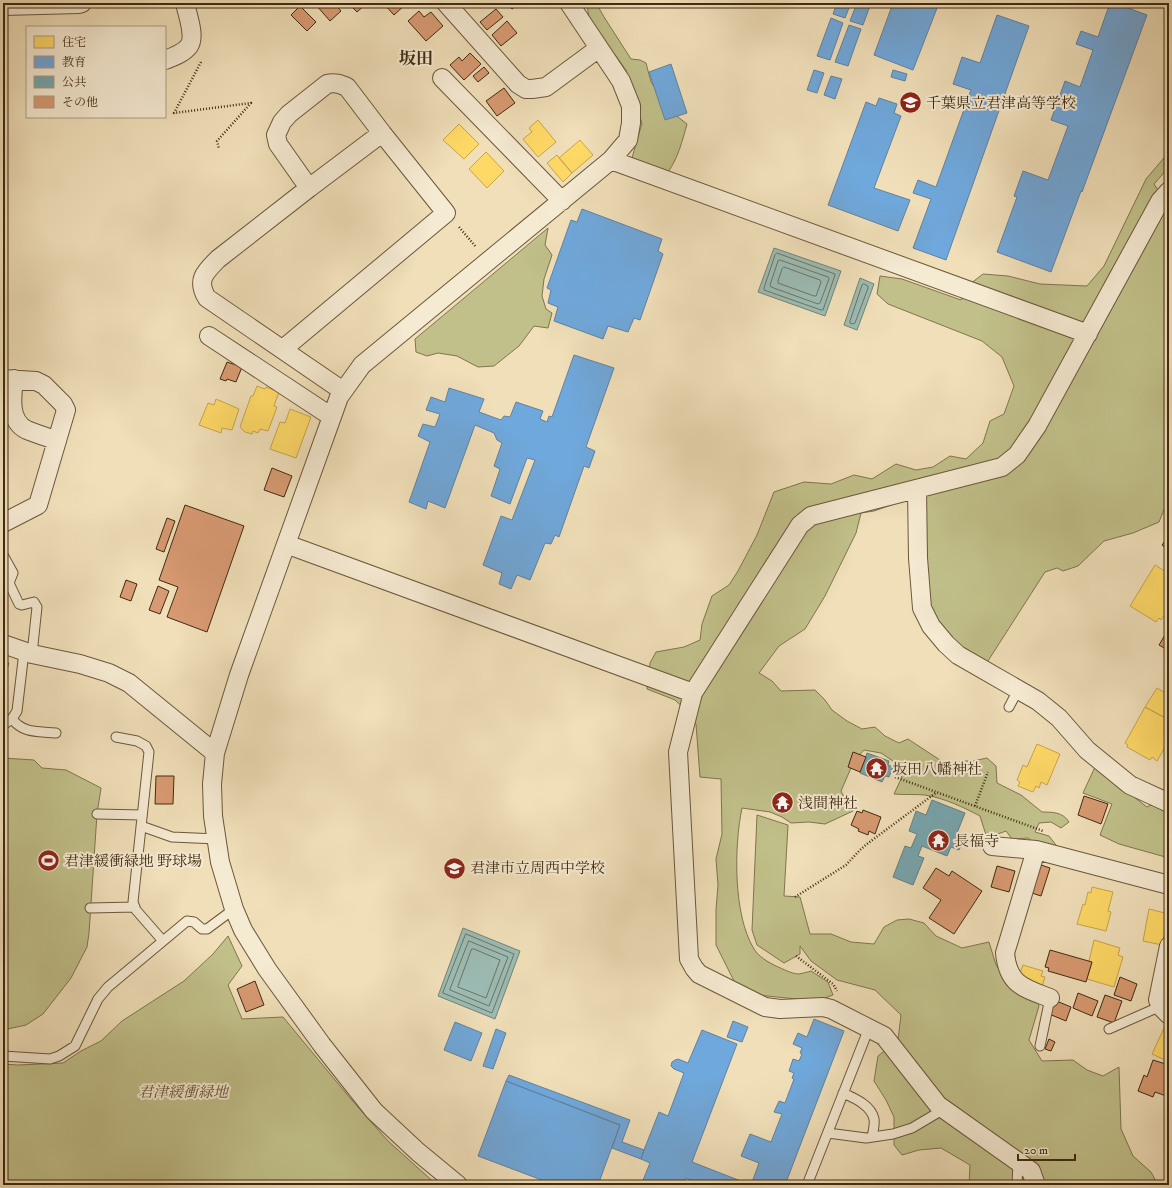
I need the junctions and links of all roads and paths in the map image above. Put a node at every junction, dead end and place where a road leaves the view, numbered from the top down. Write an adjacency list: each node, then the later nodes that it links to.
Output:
1 (82, 3): 5 (street)
2 (185, 3): 6 (street)
3 (446, 3): 7 (street)
4 (569, 3): 7 (street)
5 (3, 6)
6 (189, 46): 8 (street); 11 (path)
7 (599, 48): 12 (street)
8 (166, 60)
9 (442, 78): 15 (street)
10 (382, 133): 13 (street); 13 (street); 16 (street)
11 (219, 148)
12 (611, 160): 15 (street); 18 (street)
13 (309, 188): 20 (street)
14 (1169, 191): 18 (street)
15 (562, 201): 17 (street)
16 (446, 213): 17 (path); 20 (street)
17 (489, 261): 22 (street)
18 (1088, 334): 25 (street)
19 (209, 336): 23 (street)
20 (283, 349): 22 (street)
21 (9, 379): 24 (street); 24 (street)
22 (343, 392): 23 (street)
23 (332, 417): 27 (street)
24 (57, 441): 26 (street)
25 (917, 489): 31 (street); 32 (street)
26 (3, 523)
27 (286, 544): 32 (street); 38 (street)
28 (3, 555): 30 (lane)
29 (3, 644): 30 (street)
30 (28, 653): 34 (lane); 38 (street)
31 (1018, 690): 33 (lane); 42 (street)
32 (693, 693): 60 (street)
33 (1010, 707)
34 (12, 719): 35 (lane); 36 (lane)
35 (3, 725)
36 (56, 733)
37 (116, 737): 45 (lane)
38 (215, 753): 48 (street)
39 (988, 772): 43 (path)
40 (895, 777): 41 (path)
41 (937, 792): 43 (path); 52 (path)
42 (1169, 803)
43 (974, 806): 47 (path)
44 (97, 814): 45 (lane)
45 (142, 816): 46 (lane)
46 (141, 826): 48 (lane); 53 (lane)
47 (1041, 830)
48 (217, 838): 55 (street)
49 (992, 846): 50 (street)
50 (1036, 850): 51 (street); 59 (street)
51 (1169, 885)
52 (795, 897)
53 (135, 907): 54 (lane); 56 (lane)
54 (90, 908)
55 (234, 909): 56 (lane); 71 (street)
56 (163, 941): 65 (lane)
57 (1169, 946): 61 (street)
58 (796, 956): 60 (path)
59 (1050, 998): 64 (lane)
60 (831, 1009): 62 (street)
61 (1165, 1010): 63 (lane)
62 (868, 1028): 66 (lane); 67 (street)
63 (1109, 1029)
64 (1040, 1046)
65 (3, 1056)
66 (843, 1093): 68 (lane); 69 (lane)
67 (944, 1109): 69 (lane); 70 (street)
68 (828, 1133): 69 (lane); 72 (lane)
69 (872, 1137)
70 (1018, 1162): 73 (lane); 74 (street)
71 (458, 1185)
72 (807, 1185)
73 (1017, 1185)
74 (1036, 1185)

